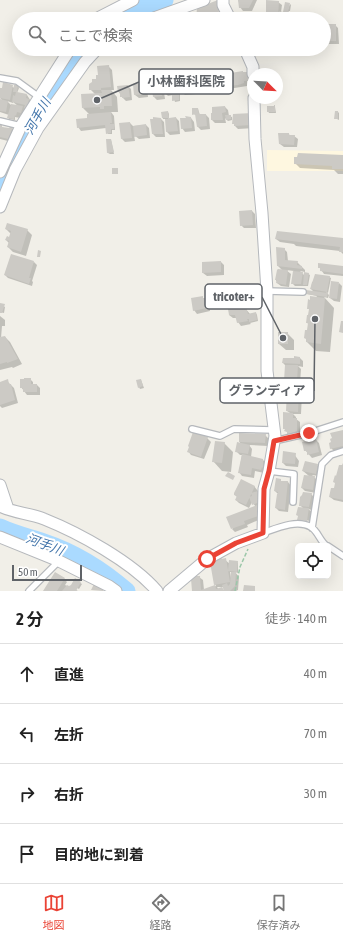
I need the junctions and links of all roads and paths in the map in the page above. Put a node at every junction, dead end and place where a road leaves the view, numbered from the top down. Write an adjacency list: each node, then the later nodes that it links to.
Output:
1 (132, 0): 4 (street)
2 (204, 0): 5 (street)
3 (223, 0): 6 (street)
4 (109, 12)
5 (171, 12)
6 (226, 12)
7 (65, 56): 12 (street)
8 (90, 56): 17 (street)
9 (248, 56): 10 (street)
10 (253, 68)
11 (0, 78): 12 (lane)
12 (39, 97): 15 (street)
13 (254, 104): 18 (street)
14 (0, 121): 15 (lane)
15 (21, 126): 16 (street)
16 (0, 172)
17 (0, 207)
18 (267, 291): 19 (lane); 22 (street)
19 (303, 292)
20 (343, 422): 23 (lane)
21 (192, 429): 22 (lane)
22 (273, 430): 23 (street)
23 (274, 441): 25 (street)
24 (343, 451): 29 (lane)
25 (269, 471): 27 (lane); 30 (street)
26 (0, 485): 28 (street)
27 (293, 502)
28 (4, 507): 39 (street)
29 (312, 528): 30 (lane); 32 (lane)
30 (263, 533): 40 (street)
31 (0, 536): 36 (street)
32 (323, 543)
33 (248, 548): 41 (path)
34 (331, 548): 35 (lane)
35 (343, 556)
36 (59, 561): 37 (lane); 38 (street)
37 (29, 591)
38 (116, 591)
39 (157, 591)
40 (169, 591)
41 (235, 591)

